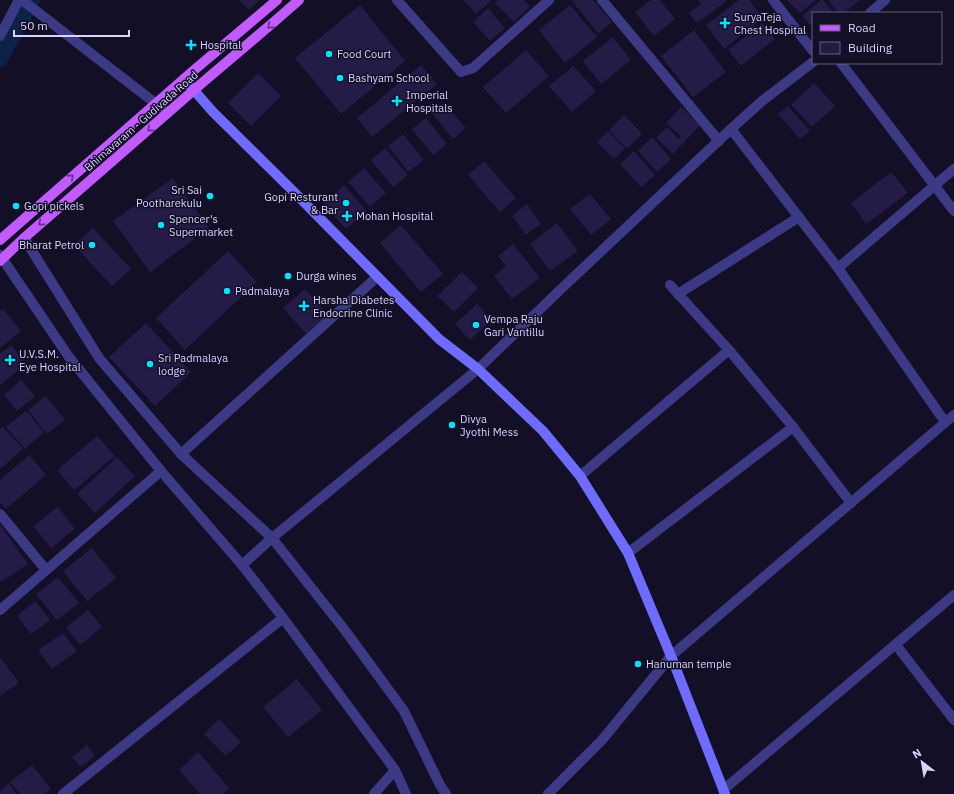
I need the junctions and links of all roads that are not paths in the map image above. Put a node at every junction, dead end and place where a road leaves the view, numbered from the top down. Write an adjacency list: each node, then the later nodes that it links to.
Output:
1 (19, 0): 11 (street)
2 (22, 0): 17 (street)
3 (277, 0): 15 (main road, Bhimavaram - Gudivada Road)
4 (299, 0): 16 (main road, Bhimavaram - Gudivada Road, one-way to 16)
5 (397, 0): 6 (street)
6 (550, 0)
7 (602, 0): 20 (street)
8 (772, 0): 12 (street)
9 (885, 0): 10 (street)
10 (871, 12)
11 (0, 36)
12 (812, 50)
13 (812, 63): 19 (street)
14 (842, 64): 22 (street)
15 (184, 79): 16 (main road); 17 (main road, Bhimavaram - Gudivada Road)
16 (194, 90): 18 (main road, Bhimavaram - Gudivada Road); 30 (main road)
17 (156, 103): 18 (street); 25 (main road, Bhimavaram - Gudivada Road, one-way to 17)
18 (168, 113): 26 (main road, Bhimavaram - Gudivada Road, one-way to 26)
19 (731, 129): 20 (street); 24 (street)
20 (719, 141): 34 (street)
21 (954, 169): 22 (street)
22 (935, 185): 23 (street); 29 (street)
23 (954, 211)
24 (799, 217): 29 (street); 32 (street)
25 (1, 238): 27 (street)
26 (24, 238): 27 (main road, Bhimavaram - Gudivada Road); 38 (street)
27 (13, 248): 28 (main road, Bhimavaram - Gudivada Road)
28 (1, 258): 39 (street)
29 (838, 268): 36 (street)
30 (378, 278): 34 (main road); 38 (street)
31 (670, 285): 32 (street)
32 (678, 294): 33 (street)
33 (728, 350): 37 (street); 40 (street)
34 (478, 369): 40 (main road); 43 (street)
35 (954, 415): 36 (street)
36 (946, 422): 41 (street)
37 (793, 427): 41 (street); 44 (street)
38 (181, 454): 43 (street)
39 (161, 471): 45 (street); 46 (street)
40 (580, 476): 44 (main road)
41 (851, 503): 51 (street)
42 (0, 514): 46 (street)
43 (272, 538): 45 (street); 58 (street)
44 (628, 553): 51 (main road)
45 (242, 565): 49 (street)
46 (46, 570): 48 (street)
47 (954, 595): 50 (street)
48 (0, 610)
49 (283, 618): 53 (street); 55 (street)
50 (896, 645): 52 (street); 54 (street)
51 (671, 656): 54 (main road); 59 (street)
52 (954, 720)
53 (395, 770): 56 (street); 57 (street)
54 (724, 792)
55 (63, 794)
56 (374, 794)
57 (406, 794)
58 (446, 794)
59 (548, 794)

